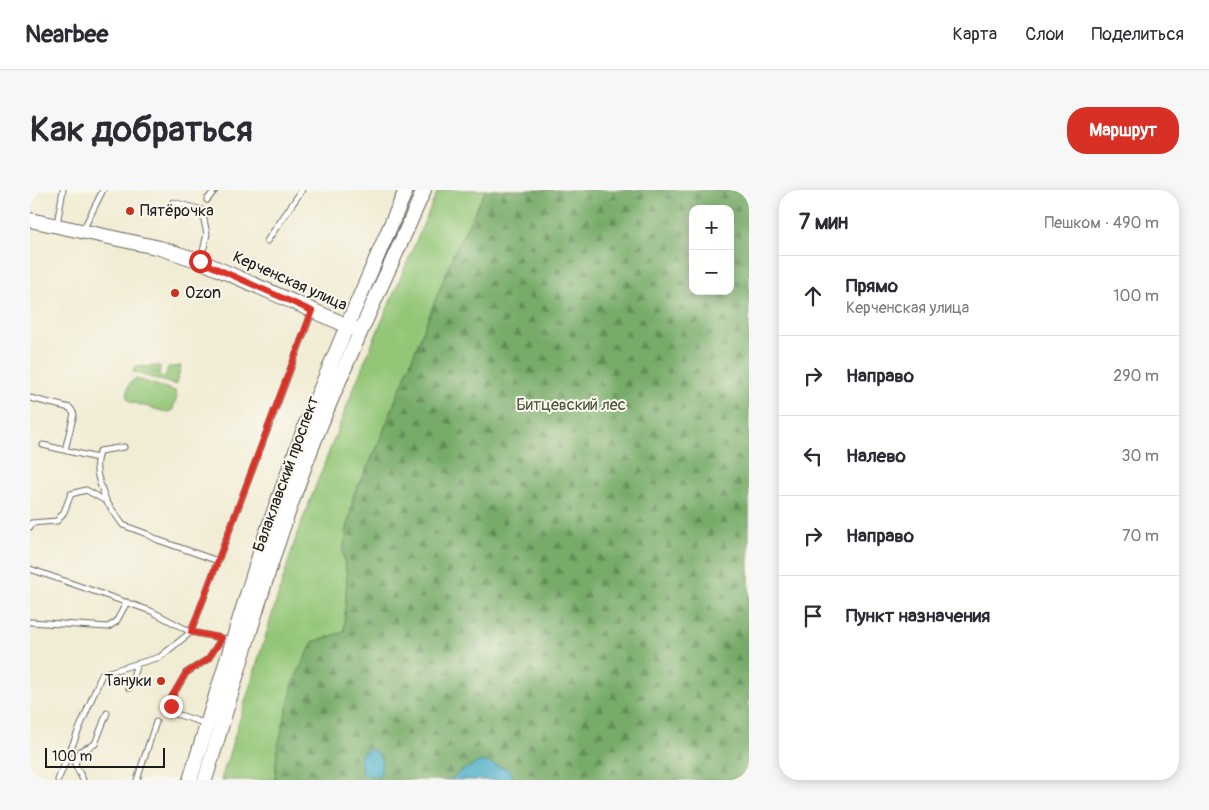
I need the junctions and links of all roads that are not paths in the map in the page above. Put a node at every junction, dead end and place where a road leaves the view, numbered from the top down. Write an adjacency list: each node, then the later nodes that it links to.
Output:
1 (63, 190): 10 (lane)
2 (103, 190): 11 (lane)
3 (215, 190): 7 (lane)
4 (302, 190): 12 (lane)
5 (406, 190): 15 (main road, Балаклавский проспект)
6 (424, 190): 16 (main road, Балаклавский проспект)
7 (207, 200)
8 (173, 202): 13 (lane)
9 (30, 220): 10 (main road, Керченская улица)
10 (57, 225): 11 (main road, Керченская улица)
11 (83, 231): 13 (main road, Керченская улица)
12 (267, 241)
13 (200, 261): 14 (main road, Керченская улица)
14 (312, 311): 15 (main road, Керченская улица); 24 (lane)
15 (347, 326): 16 (main road, Керченская улица); 29 (main road, Балаклавский проспект)
16 (361, 332): 39 (main road, Балаклавский проспект)
17 (30, 398): 20 (lane)
18 (43, 445): 20 (lane)
19 (124, 447): 21 (lane)
20 (65, 450): 21 (lane)
21 (97, 458): 22 (lane)
22 (106, 501): 23 (lane); 24 (lane)
23 (30, 527)
24 (218, 561): 28 (lane)
25 (30, 569): 26 (lane)
26 (127, 602): 27 (lane); 28 (lane)
27 (30, 622)
28 (191, 632): 29 (lane); 30 (lane)
29 (228, 639): 34 (main road, Балаклавский проспект); 34 (lane)
30 (137, 664): 31 (lane); 35 (lane)
31 (129, 688)
32 (107, 713): 36 (lane)
33 (156, 722): 37 (lane)
34 (207, 724): 38 (main road, Балаклавский проспект)
35 (58, 780)
36 (82, 780)
37 (137, 780)
38 (190, 780)
39 (205, 780)

